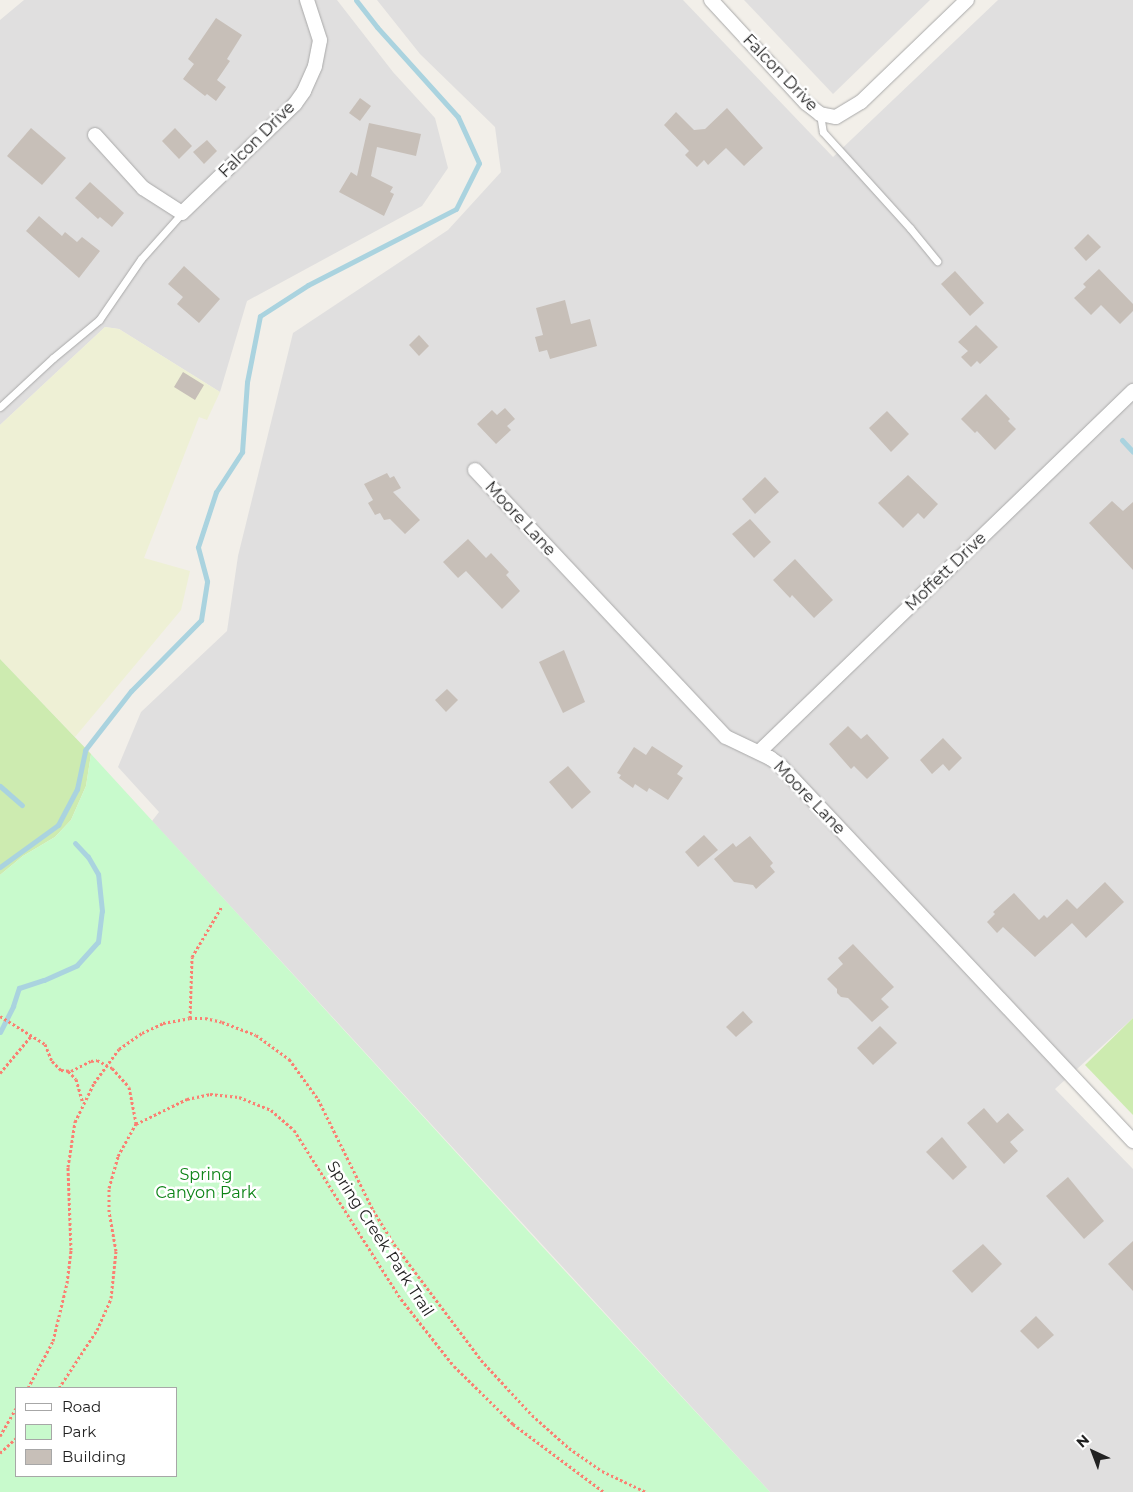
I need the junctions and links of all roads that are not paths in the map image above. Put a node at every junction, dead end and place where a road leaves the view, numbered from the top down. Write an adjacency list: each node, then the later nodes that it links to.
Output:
1 (307, 0): 6 (street, Falcon Drive)
2 (711, 0): 4 (street, Falcon Drive)
3 (967, 0): 4 (street, Falcon Drive)
4 (820, 114): 7 (lane)
5 (95, 135): 6 (street)
6 (182, 213): 9 (lane)
7 (937, 261)
8 (1133, 391): 11 (street, Moffett Drive)
9 (0, 407)
10 (475, 470): 11 (street, Moore Lane)
11 (759, 752): 12 (street, Moore Lane)
12 (1133, 1141)

